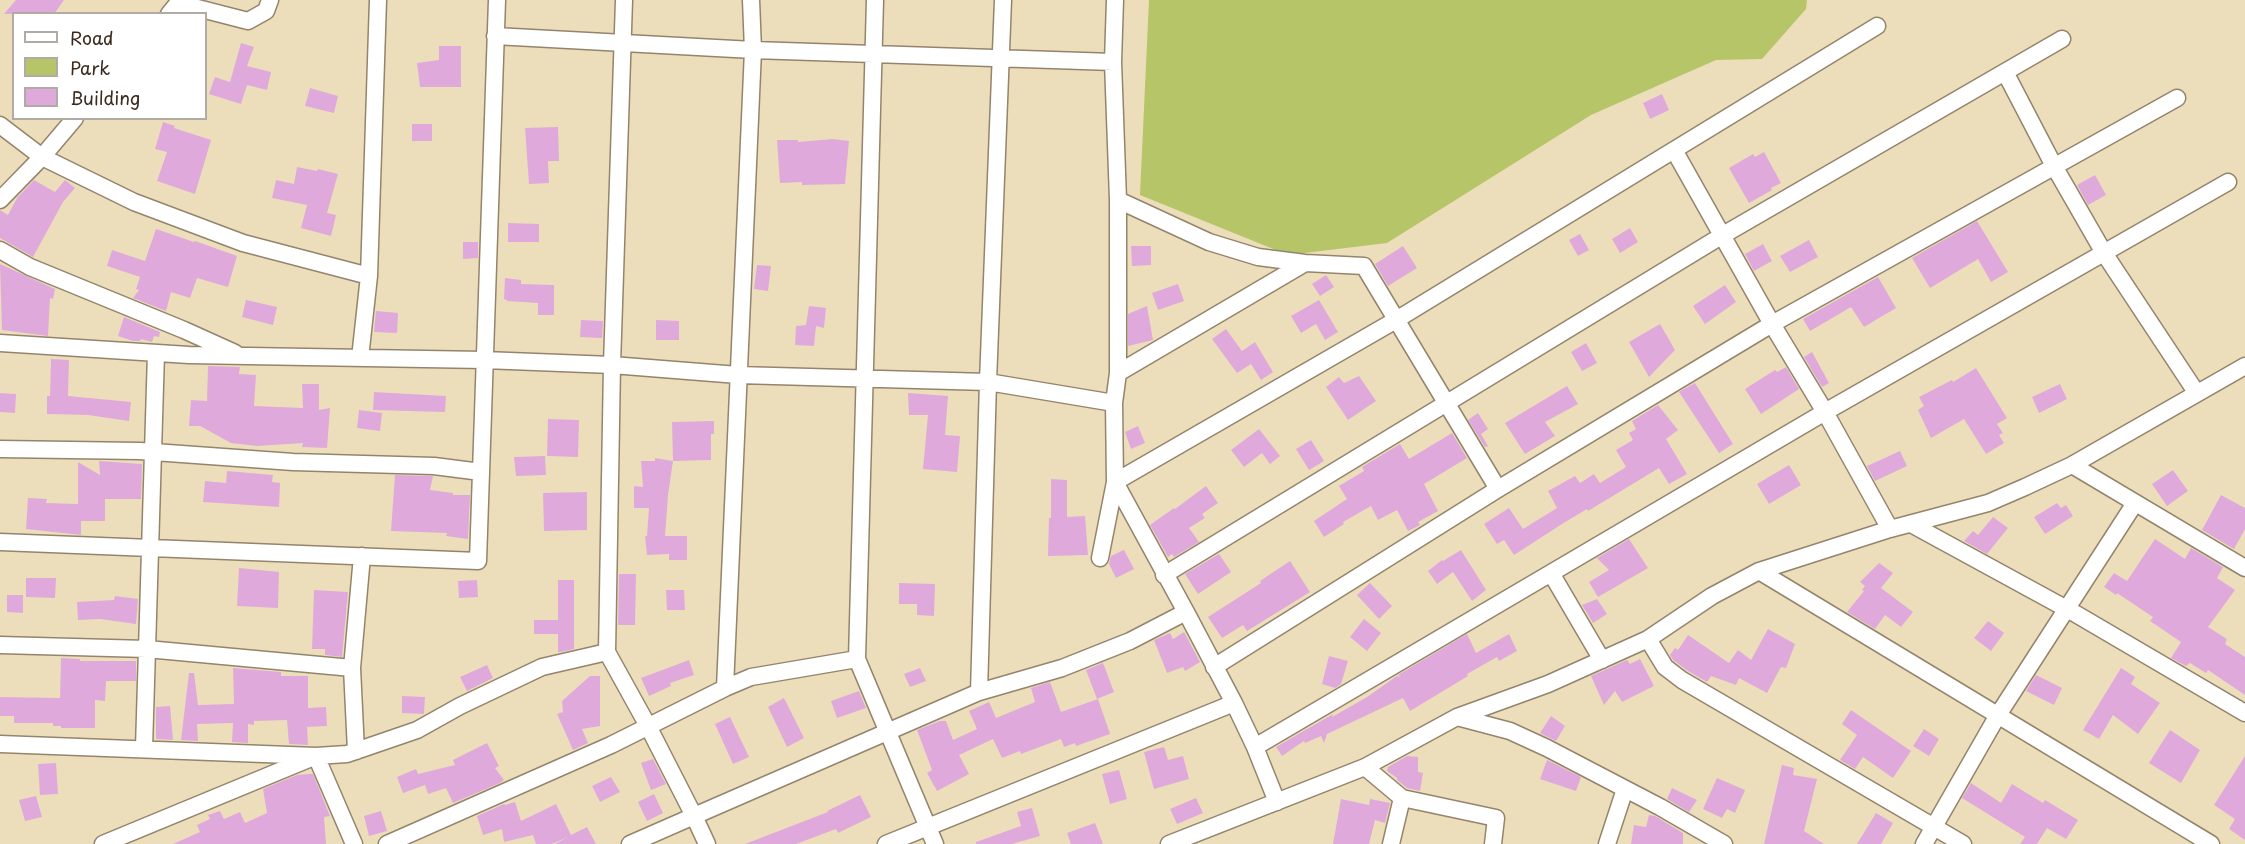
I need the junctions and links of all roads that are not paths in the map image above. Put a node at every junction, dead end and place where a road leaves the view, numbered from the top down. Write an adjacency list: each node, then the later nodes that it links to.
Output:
1 (270, 0): 11 (street)
2 (378, 0): 34 (street)
3 (497, 0): 13 (street)
4 (624, 0): 15 (street)
5 (751, 0): 16 (street)
6 (875, 0): 17 (street)
7 (1003, 0): 18 (street)
8 (1115, 0): 19 (street)
9 (175, 6): 10 (street)
10 (204, 12)
11 (207, 13)
12 (1877, 26): 24 (street)
13 (495, 36): 15 (street); 41 (street)
14 (2062, 39): 20 (street)
15 (623, 41): 16 (street); 42 (street)
16 (753, 50): 17 (street); 45 (street)
17 (875, 52): 18 (street); 46 (street)
18 (1000, 57): 19 (street); 47 (street)
19 (1113, 62): 29 (street)
20 (2005, 72): 26 (street); 30 (street)
21 (2177, 98): 26 (street)
22 (73, 120): 25 (street)
23 (0, 125): 25 (street)
24 (1674, 150): 30 (street); 35 (street)
25 (42, 157): 28 (street); 34 (street)
26 (2054, 166): 32 (street); 36 (street)
27 (2228, 182): 32 (street)
28 (0, 200)
29 (1118, 200): 33 (street); 44 (street)
30 (1723, 235): 36 (street); 50 (street)
31 (0, 250): 39 (street)
32 (2104, 253): 48 (street); 51 (street)
33 (1305, 263): 35 (street); 44 (street)
34 (369, 276): 40 (street)
35 (1396, 320): 50 (street); 56 (street)
36 (1772, 324): 51 (street); 57 (street)
37 (0, 343): 38 (street)
38 (156, 353): 39 (street); 53 (street)
39 (240, 356): 40 (street)
40 (360, 358): 41 (street)
41 (484, 360): 42 (street); 55 (street)
42 (612, 365): 45 (street); 74 (street)
43 (2245, 366): 48 (street)
44 (1118, 373): 49 (street)
45 (738, 375): 46 (street); 79 (street)
46 (866, 378): 47 (street); 75 (street)
47 (988, 382): 49 (street); 80 (street)
48 (2196, 392): 54 (street)
49 (1114, 403): 56 (street)
50 (1447, 404): 57 (street); 68 (street)
51 (1825, 412): 60 (street); 67 (street)
52 (0, 449): 53 (street)
53 (153, 452): 55 (street); 62 (street)
54 (2072, 465): 58 (street); 59 (street)
55 (481, 472): 63 (street)
56 (1115, 482): 64 (street); 68 (street)
57 (1498, 489): 77 (street)
58 (2135, 503): 65 (street); 69 (street)
59 (1911, 524): 60 (street); 69 (street)
60 (1890, 529): 66 (street)
61 (0, 542): 62 (street)
62 (150, 548): 63 (street); 73 (street)
63 (362, 556): 78 (street)
64 (1100, 558)
65 (2245, 568)
66 (1760, 571): 71 (street); 83 (street)
67 (1551, 573): 76 (street); 88 (street)
68 (1164, 574): 70 (street)
69 (2065, 608): 82 (street); 83 (street)
70 (1186, 612): 77 (street); 80 (street)
71 (1648, 639): 76 (street); 98 (street)
72 (0, 645): 73 (street)
73 (147, 649): 78 (street); 89 (street)
74 (607, 652): 85 (street); 90 (street)
75 (857, 659): 79 (street); 86 (street)
76 (1602, 660): 84 (street)
77 (1214, 667): 81 (street)
78 (352, 668): 90 (street)
79 (725, 688): 85 (street)
80 (979, 692): 86 (street)
81 (1234, 703): 88 (street); 97 (street)
82 (2245, 713)
83 (1998, 716): 98 (street); 113 (street)
84 (1457, 717): 92 (street); 93 (street)
85 (648, 726): 96 (street); 101 (street)
86 (889, 731): 96 (street); 97 (street)
87 (0, 744): 89 (street)
88 (1255, 747): 95 (street)
89 (144, 748): 91 (street)
90 (356, 751): 91 (street)
91 (316, 756): 99 (street); 100 (street)
92 (1365, 767): 94 (street); 95 (street)
93 (1625, 789): 109 (street); 110 (street)
94 (1402, 798): 107 (street); 108 (street)
95 (1277, 802): 106 (street)
96 (694, 816): 102 (street); 103 (street)
97 (928, 827): 104 (street); 105 (street)
98 (1934, 827): 111 (street); 112 (street)
99 (103, 844)
100 (354, 844)
101 (387, 844)
102 (630, 844)
103 (706, 844)
104 (886, 844)
105 (935, 844)
106 (1169, 844)
107 (1391, 844)
108 (1493, 844)
109 (1607, 844)
110 (1723, 844)
111 (1924, 844)
112 (1963, 844)
113 (2211, 844)

